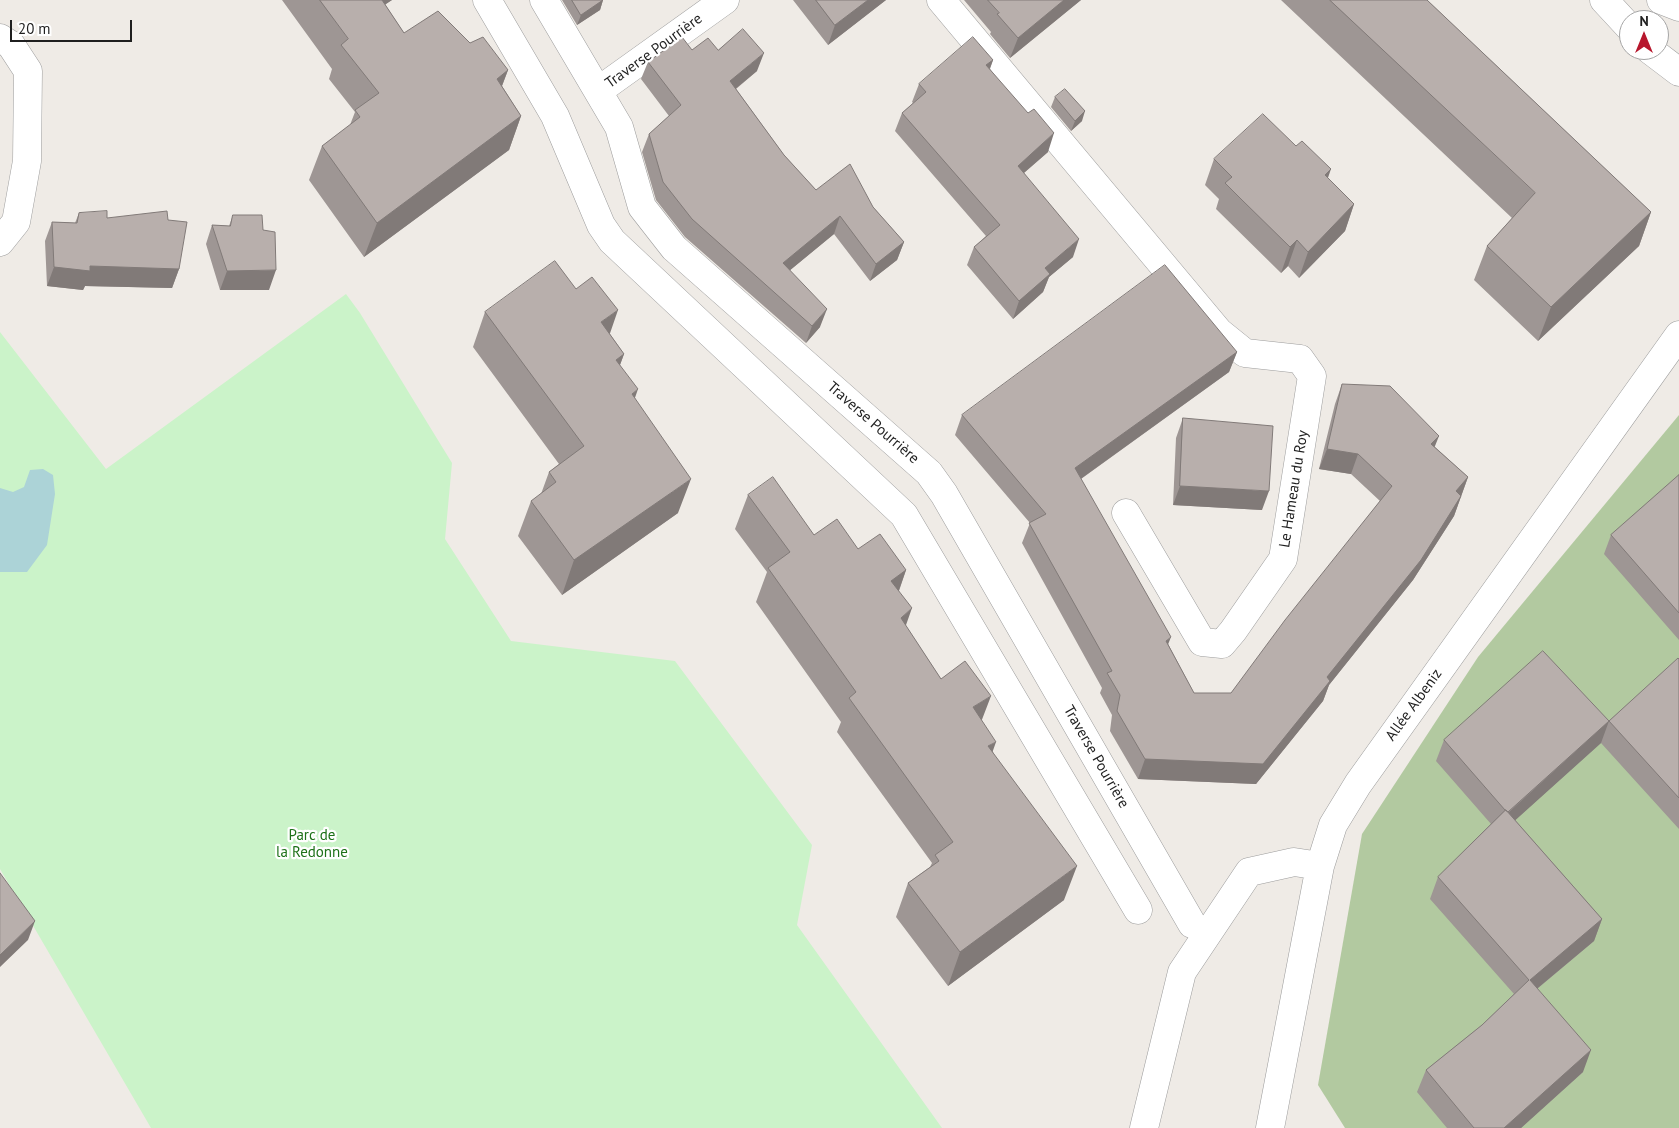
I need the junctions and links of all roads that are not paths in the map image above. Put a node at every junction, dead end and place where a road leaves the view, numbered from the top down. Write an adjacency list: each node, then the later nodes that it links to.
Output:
1 (487, 0): 17 (street)
2 (544, 0): 12 (street)
3 (725, 0): 12 (street, Traverse Pourrière)
4 (941, 0): 15 (street, Le Hameau du Roy)
5 (1604, 0): 8 (street)
6 (1661, 0): 7 (street)
7 (1679, 7)
8 (1619, 16)
9 (0, 38): 13 (street)
10 (1663, 60): 11 (street)
11 (1679, 72)
12 (598, 91): 18 (street, Traverse Pourrière)
13 (0, 242)
14 (1679, 335): 16 (street, Allée Albeniz)
15 (1126, 514)
16 (1320, 866): 19 (street); 20 (street, Allée Albeniz)
17 (1138, 910)
18 (1192, 924)
19 (1144, 1128)
20 (1270, 1128)

